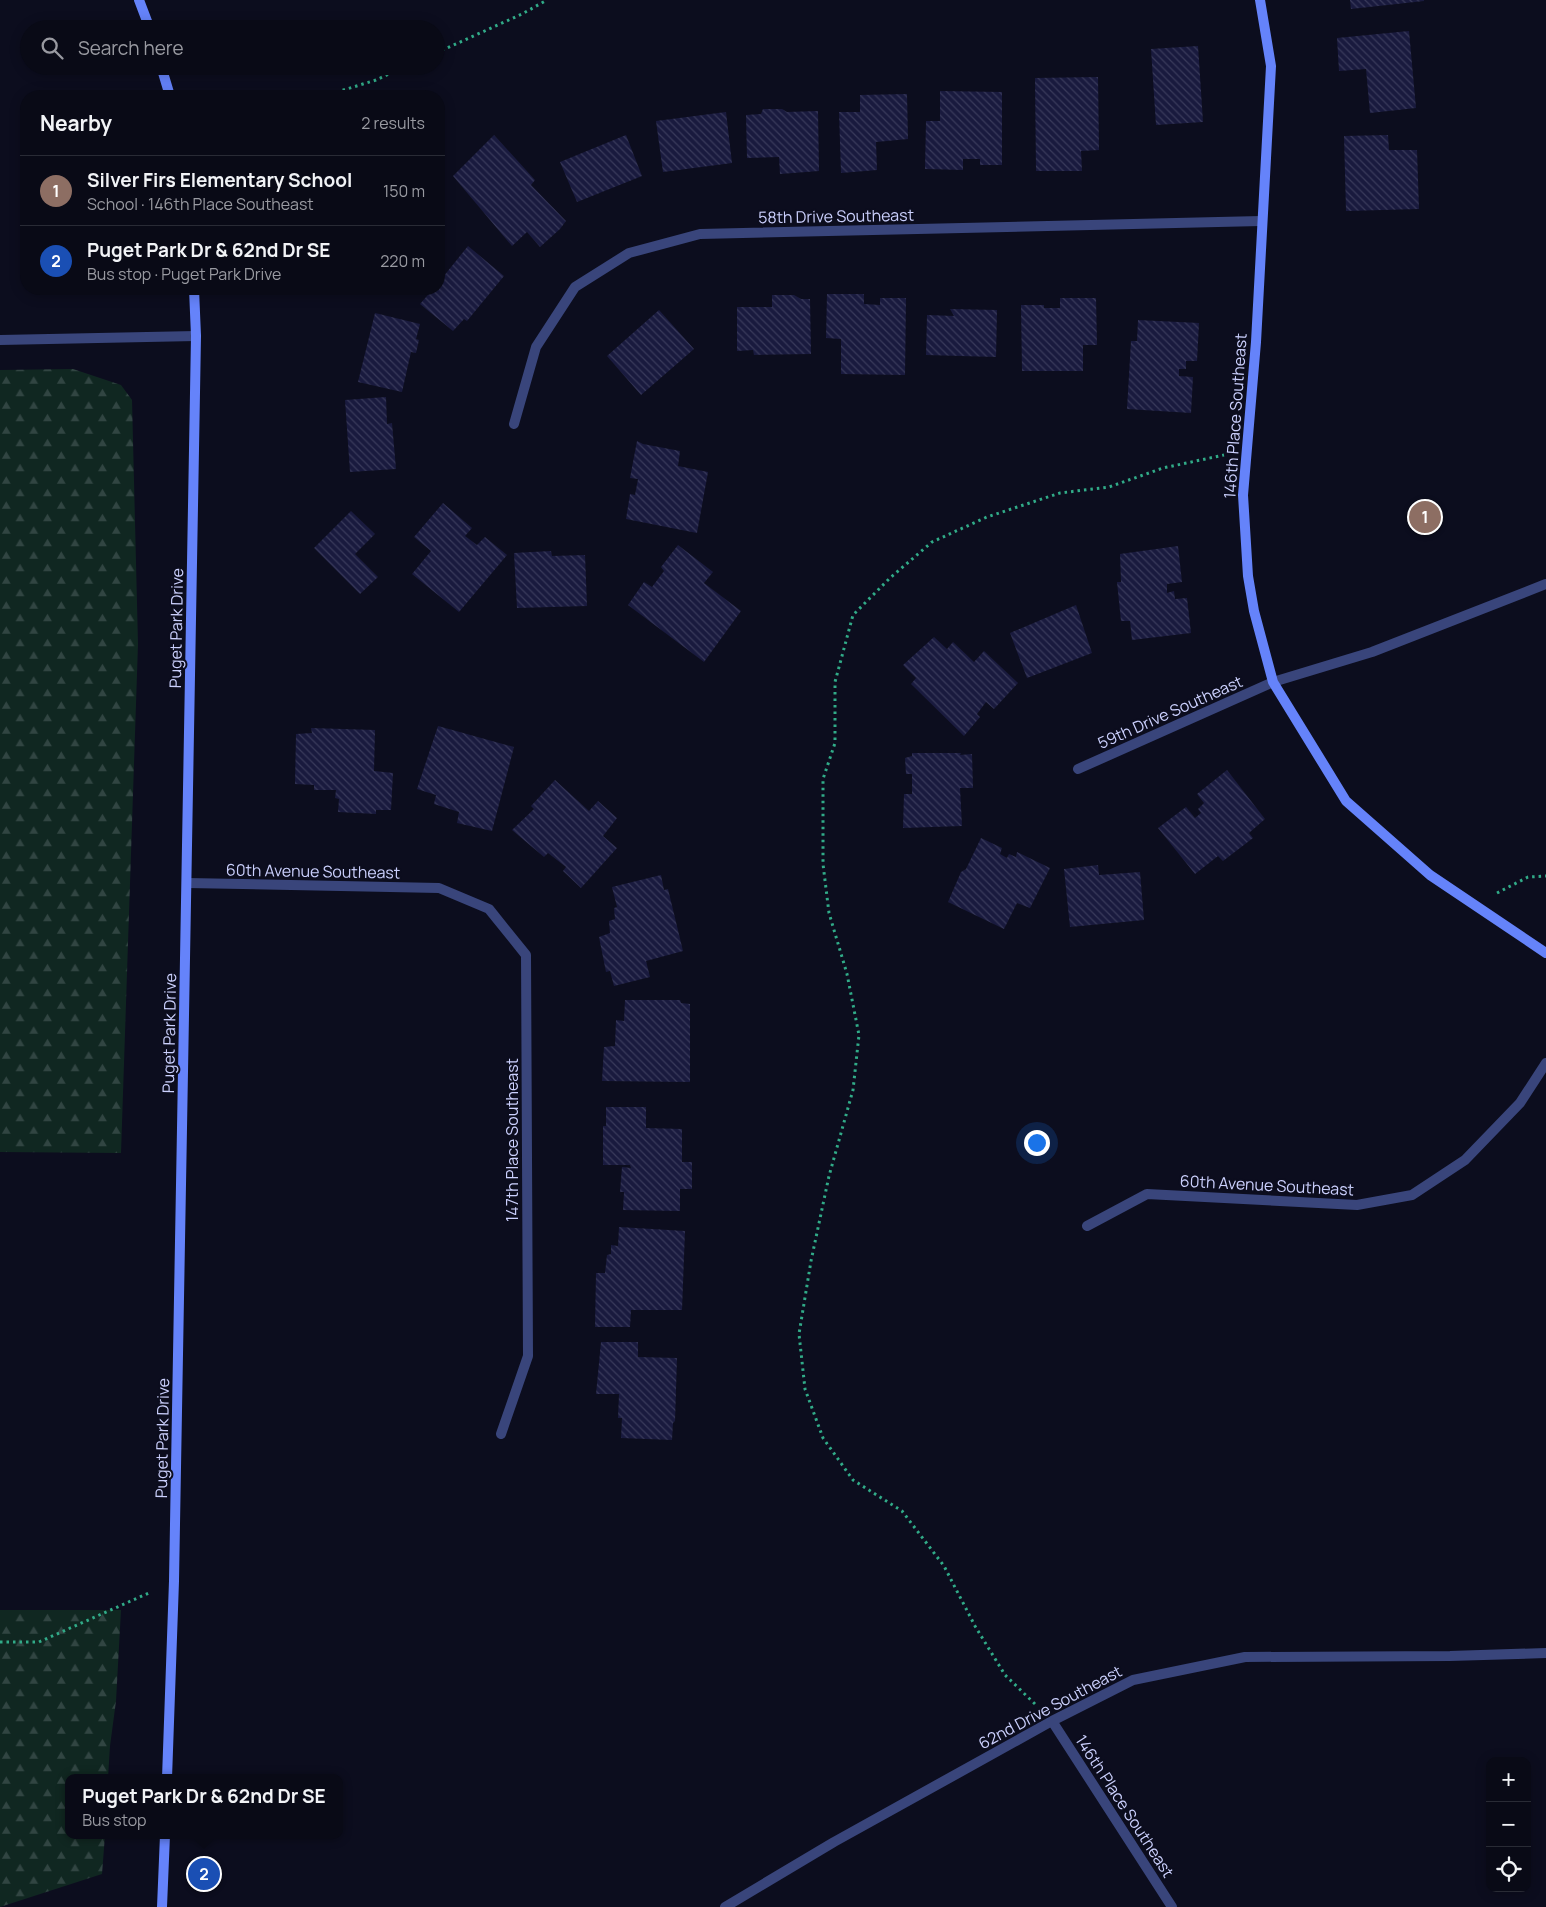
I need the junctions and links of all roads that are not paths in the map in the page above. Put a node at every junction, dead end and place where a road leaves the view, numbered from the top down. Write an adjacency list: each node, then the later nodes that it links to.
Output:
1 (139, 0): 3 (street)
2 (1260, 0): 6 (street, 146th Place Southeast)
3 (147, 20)
4 (164, 75): 5 (street)
5 (168, 90)
6 (1262, 221): 10 (street, 58th Drive Southeast); 12 (street, 146th Place Southeast)
7 (194, 295): 8 (street, Puget Park Drive)
8 (196, 336): 9 (street); 14 (street, Puget Park Drive)
9 (0, 340)
10 (514, 424)
11 (1546, 584): 12 (street, 59th Drive Southeast)
12 (1273, 682): 13 (street, 59th Drive Southeast); 16 (street, 146th Place Southeast)
13 (1078, 769)
14 (187, 883): 15 (street, 60th Avenue Southeast); 22 (street, Puget Park Drive)
15 (439, 888): 19 (street, 147th Place Southeast)
16 (1546, 953)
17 (1546, 1063): 18 (street, 60th Avenue Southeast)
18 (1087, 1226)
19 (501, 1434)
20 (1546, 1653): 21 (street, 62nd Drive Southeast)
21 (1052, 1720): 25 (street, 62nd Drive Southeast); 26 (street, 146th Place Southeast)
22 (167, 1774)
23 (165, 1839): 24 (street)
24 (162, 1907)
25 (725, 1907)
26 (1172, 1907)

